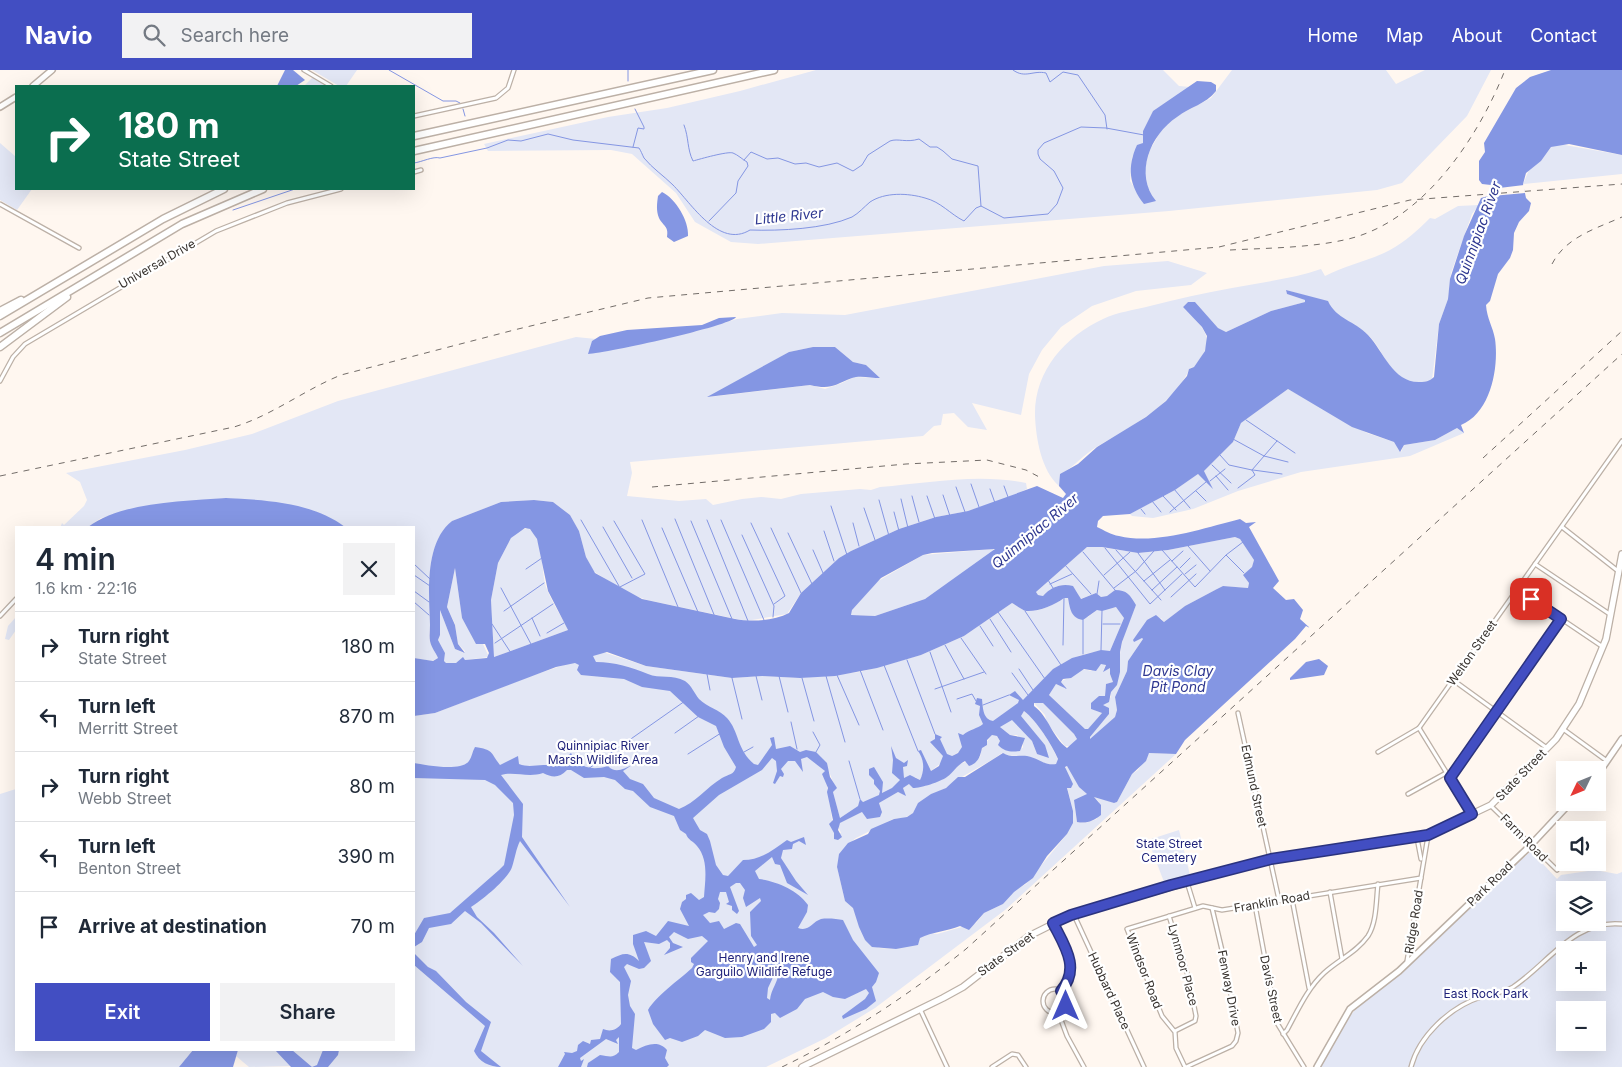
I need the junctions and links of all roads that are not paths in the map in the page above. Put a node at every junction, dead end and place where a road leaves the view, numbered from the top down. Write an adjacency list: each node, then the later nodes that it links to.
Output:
1 (52, 70): 6 (main road)
2 (304, 70): 7 (street)
3 (514, 70): 10 (street)
4 (713, 70): 11 (highway)
5 (774, 70): 12 (highway)
6 (34, 85)
7 (329, 85)
8 (15, 99): 9 (main road)
9 (0, 107)
10 (415, 116)
11 (415, 136)
12 (415, 151)
13 (421, 170): 14 (street)
14 (415, 172)
15 (222, 190): 21 (highway)
16 (261, 190): 20 (highway)
17 (338, 190): 26 (street, Universal Drive)
18 (0, 204): 19 (street)
19 (79, 248)
20 (72, 290): 24 (highway); 25 (highway)
21 (28, 300): 22 (highway); 23 (highway)
22 (0, 311)
23 (0, 316)
24 (0, 333)
25 (0, 347)
26 (0, 381)
27 (1622, 441): 28 (street, Welton Street)
28 (1562, 527): 30 (street, Welton Street); 31 (street)
29 (1622, 554): 31 (main road, State Street)
30 (1535, 564): 32 (street, Welton Street); 35 (street)
31 (1620, 572): 35 (main road, State Street)
32 (1516, 589): 36 (street); 38 (street, Welton Street)
33 (15, 600): 34 (street)
34 (0, 616)
35 (1612, 616): 37 (main road, State Street)
36 (1561, 619): 37 (street); 39 (street)
37 (1604, 647): 42 (main road, State Street)
38 (1453, 680): 39 (street); 41 (street, Welton Street)
39 (1497, 712): 44 (street); 48 (street)
40 (1238, 713): 56 (street, Edmund Street)
41 (1419, 728): 45 (street, Welton Street); 47 (street)
42 (1563, 729): 44 (main road, State Street); 46 (street)
43 (1622, 739): 46 (main road)
44 (1548, 748): 50 (main road, State Street)
45 (1378, 752)
46 (1607, 761)
47 (1446, 772): 48 (street); 49 (street)
48 (1450, 778): 52 (street)
49 (1408, 794)
50 (1491, 805): 52 (main road, State Street); 55 (street, Farm Road)
51 (1562, 811): 55 (main road, Park Road)
52 (1472, 814): 53 (main road, State Street)
53 (1428, 835): 54 (main road, State Street); 57 (street, Ridge Road)
54 (1417, 838): 56 (main road, State Street); 57 (street, Ridge Road)
55 (1531, 844): 58 (street, Farm Road); 74 (main road, Park Road)
56 (1271, 859): 60 (main road, State Street); 64 (street, Edmund Street)
57 (1422, 861): 59 (street, Ridge Road)
58 (1556, 869)
59 (1420, 878): 61 (street, Franklin Road); 74 (street, Ridge Road)
60 (1186, 881): 66 (street); 68 (main road, State Street)
61 (1378, 884): 62 (street, Franklin Road); 73 (street)
62 (1330, 892): 63 (street, Franklin Road); 73 (street)
63 (1292, 899): 64 (street, Franklin Road); 75 (street)
64 (1279, 900): 65 (street, Franklin Road)
65 (1255, 905): 67 (street, Franklin Road); 80 (street, Davis Street)
66 (1195, 908): 67 (street, Franklin Road); 69 (street, Franklin Road)
67 (1212, 908): 87 (street, Fenway Drive)
68 (1074, 914): 70 (main road, State Street); 86 (street, Hubbard Place)
69 (1169, 916): 72 (street, Franklin Road); 79 (street, Lynmoor Place)
70 (1053, 923): 76 (street); 77 (main road, State Street)
71 (1622, 924): 90 (street)
72 (1127, 928): 79 (street, Windsor Road)
73 (1342, 958): 75 (street)
74 (1407, 961): 89 (main road, Ridge Road)
75 (1309, 988): 80 (street)
76 (1061, 991): 78 (street); 78 (street)
77 (920, 1009): 81 (main road, State Street); 82 (street)
78 (1058, 1012): 85 (street)
79 (1175, 1032): 87 (street, Windsor Road)
80 (1282, 1034): 88 (street, Davis Street)
81 (802, 1067)
82 (947, 1067)
83 (992, 1067): 84 (street)
84 (1026, 1067)
85 (1084, 1067)
86 (1144, 1067)
87 (1185, 1067)
88 (1304, 1067)
89 (1317, 1067)
90 (1411, 1067)

